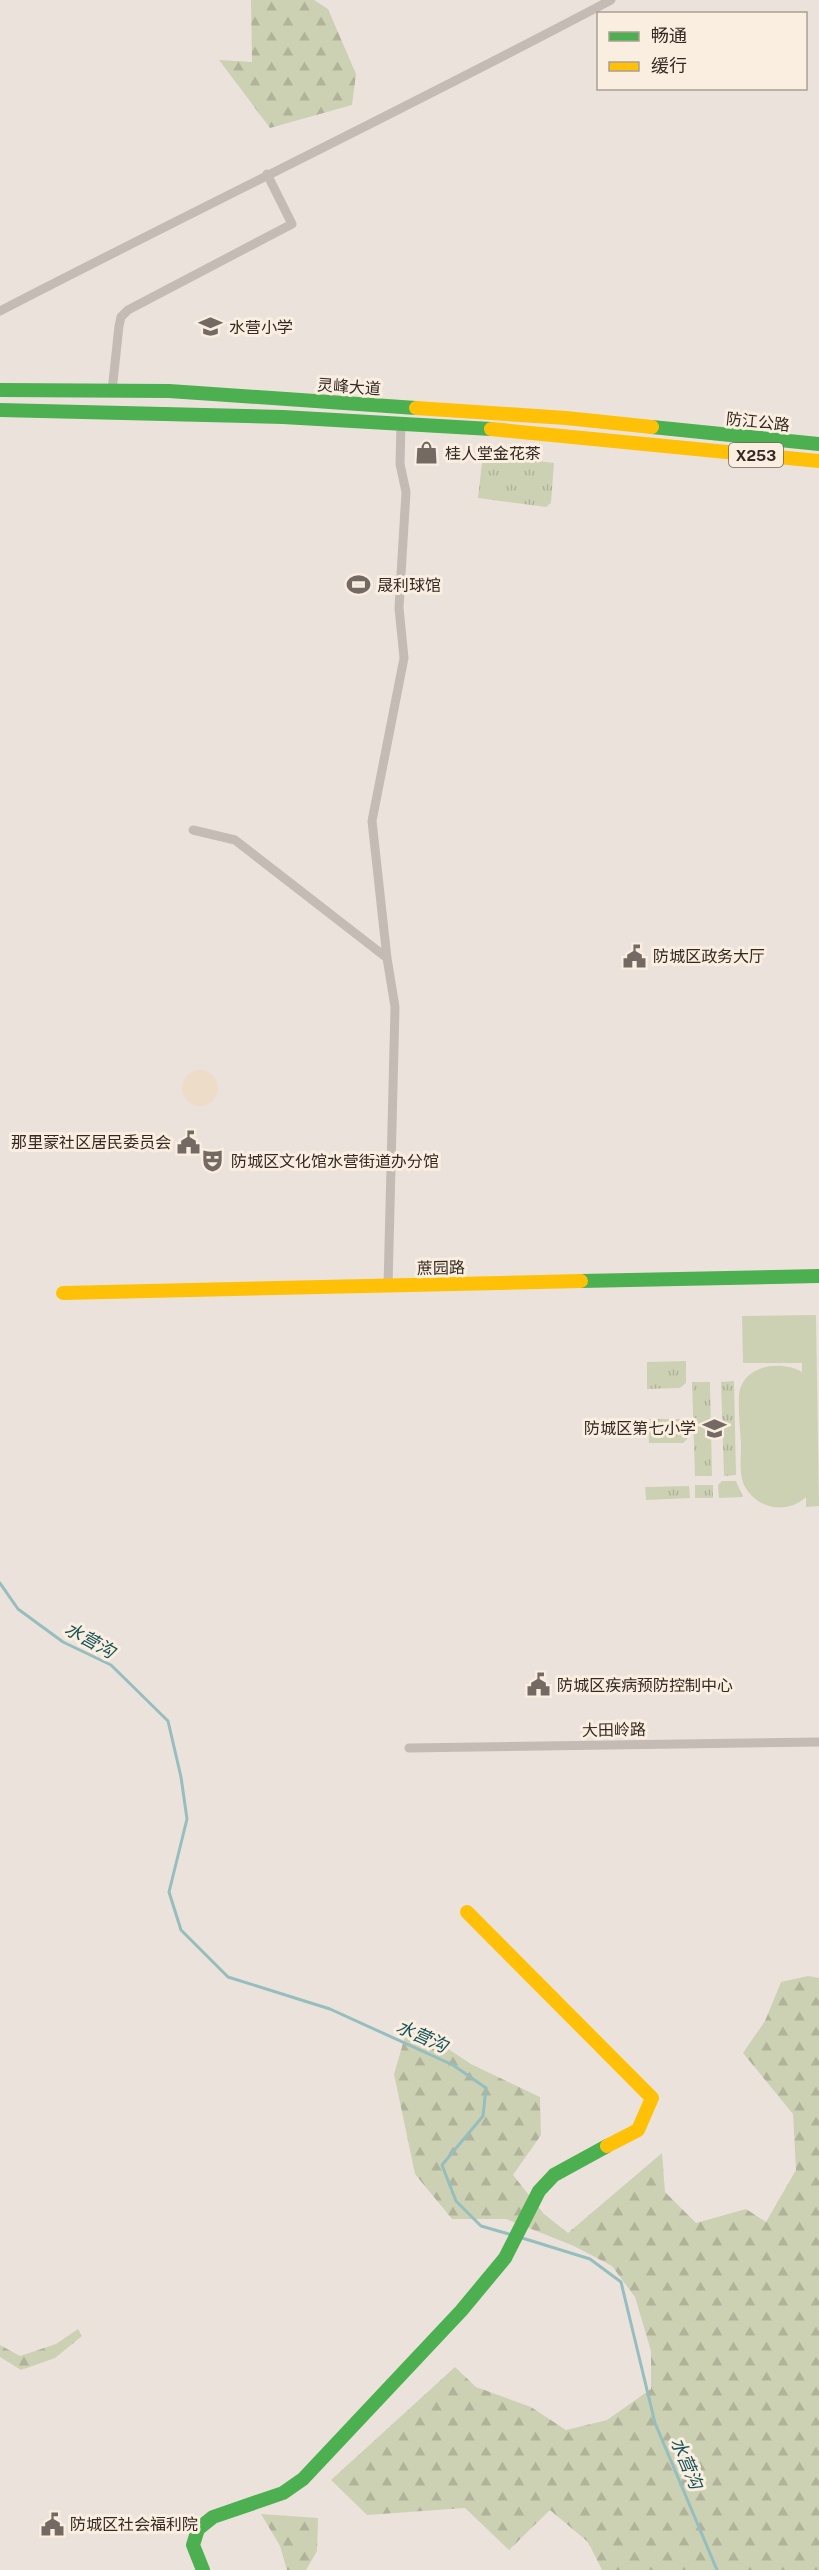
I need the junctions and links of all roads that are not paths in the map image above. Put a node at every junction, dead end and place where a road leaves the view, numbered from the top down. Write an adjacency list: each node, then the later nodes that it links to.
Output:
1 (611, 0): 2 (street)
2 (267, 174): 3 (street); 5 (street)
3 (0, 310)
4 (0, 390): 5 (street, 灵峰大道)
5 (112, 391): 8 (street, 灵峰大道)
6 (0, 410): 7 (street, 灵峰大道)
7 (401, 424): 10 (street, 灵峰大道); 13 (street)
8 (694, 431): 9 (street, 防江公路 / X253)
9 (819, 444)
10 (693, 448): 11 (street, 防江公路 / X253)
11 (819, 461)
12 (193, 830): 13 (street)
13 (387, 958): 15 (street)
14 (819, 1276): 15 (street, 蔗园路)
15 (388, 1286): 16 (street, 蔗园路)
16 (63, 1293)
17 (819, 1742): 18 (street, 大田岭路)
18 (409, 1748)
19 (467, 1912): 20 (street)
20 (203, 2570)

